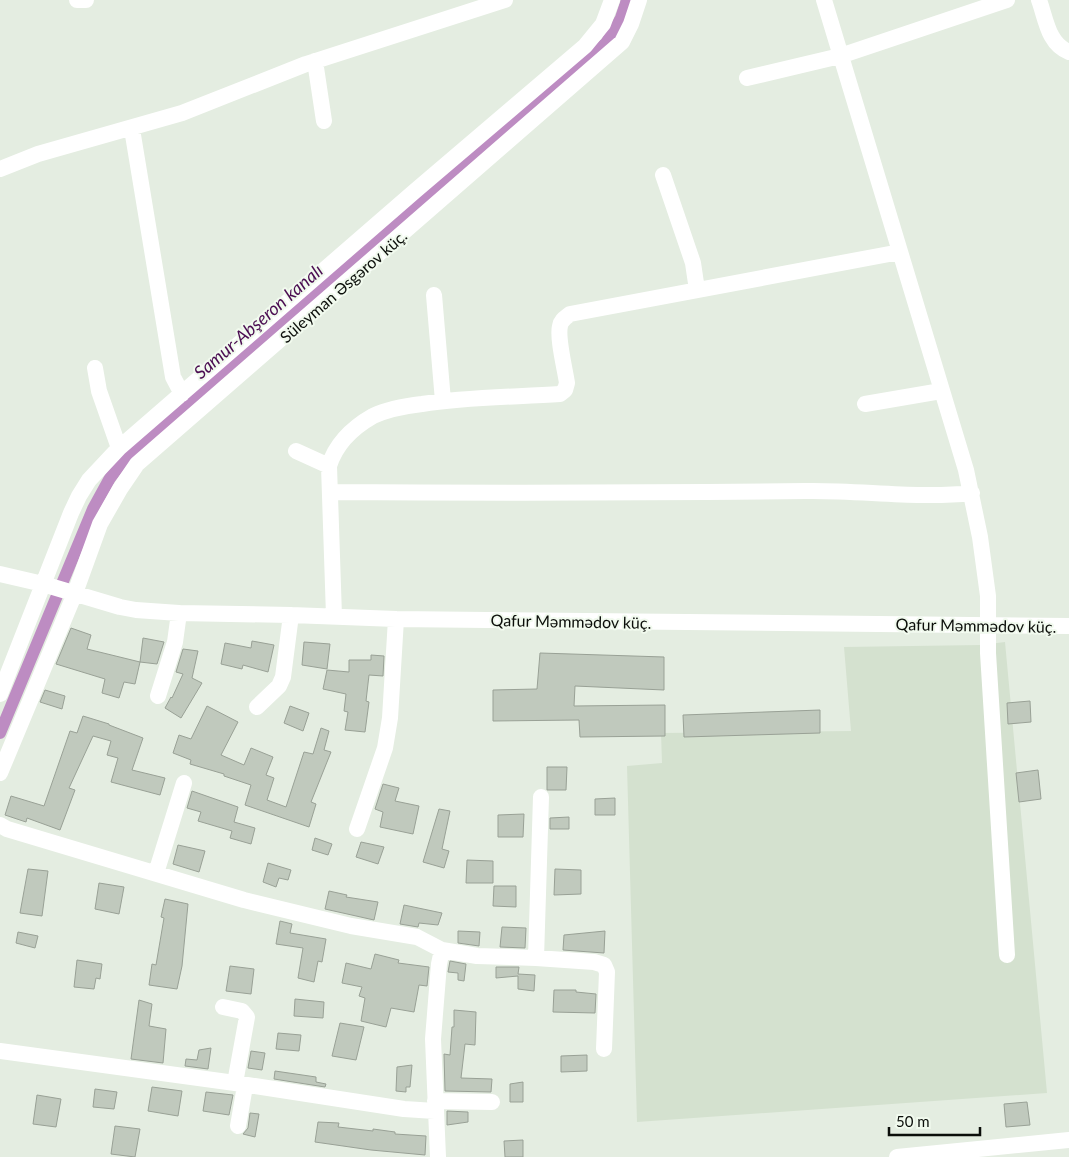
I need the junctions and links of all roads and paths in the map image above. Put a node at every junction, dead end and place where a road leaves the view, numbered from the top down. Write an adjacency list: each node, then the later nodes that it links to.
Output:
1 (77, 0): 2 (street)
2 (86, 0)
3 (505, 0): 11 (street)
4 (612, 0): 22 (street, Süleyman Əsgərov küç.)
5 (638, 0): 32 (street, Süleyman Əsgərov küç.)
6 (824, 0): 10 (street)
7 (1007, 0): 10 (street)
8 (1039, 0): 9 (street)
9 (1069, 52)
10 (840, 56): 12 (street); 17 (street)
11 (315, 61): 13 (street); 14 (street)
12 (747, 78)
13 (324, 121)
14 (132, 129): 15 (street); 22 (street)
15 (0, 169)
16 (663, 175): 18 (street)
17 (900, 252): 18 (street); 21 (street)
18 (697, 290): 23 (street)
19 (434, 294): 23 (street)
20 (95, 368): 25 (street)
21 (940, 392): 24 (street); 29 (street)
22 (182, 394): 25 (street, Süleyman Əsgərov küç.)
23 (443, 401): 27 (street)
24 (865, 404)
25 (119, 448): 31 (street, Süleyman Əsgərov küç.)
26 (296, 451): 27 (street)
27 (329, 466): 28 (street)
28 (330, 492): 29 (street); 35 (street)
29 (972, 493): 37 (street)
30 (0, 574): 31 (street)
31 (43, 584): 32 (street, Qafur Məmmədov küç.); 39 (street, Süleyman Əsgərov küç.)
32 (75, 593): 33 (street, Qafur Məmmədov küç.); 42 (street, Süleyman Əsgərov küç.)
33 (179, 613): 34 (street, Qafur Məmmədov küç.); 40 (street)
34 (291, 614): 35 (street, Qafur Məmmədov küç.); 41 (street)
35 (334, 616): 36 (street, Qafur Məmmədov küç.)
36 (396, 619): 37 (street, Qafur Məmmədov küç.); 46 (street)
37 (988, 626): 38 (street, Qafur Məmmədov küç.); 49 (street)
38 (1069, 626)
39 (0, 694)
40 (158, 696)
41 (257, 707)
42 (0, 773)
43 (184, 783): 47 (street)
44 (541, 797): 50 (street)
45 (0, 825): 47 (street)
46 (357, 830)
47 (156, 872): 48 (street)
48 (442, 950): 50 (street); 56 (street)
49 (1007, 955)
50 (536, 958): 52 (street)
51 (223, 1007): 54 (street)
52 (604, 1049)
53 (0, 1051): 54 (street)
54 (240, 1084): 56 (street); 57 (street)
55 (492, 1102): 56 (street)
56 (435, 1106): 59 (street)
57 (238, 1126)
58 (1069, 1140): 60 (street)
59 (438, 1157)
60 (897, 1157)

